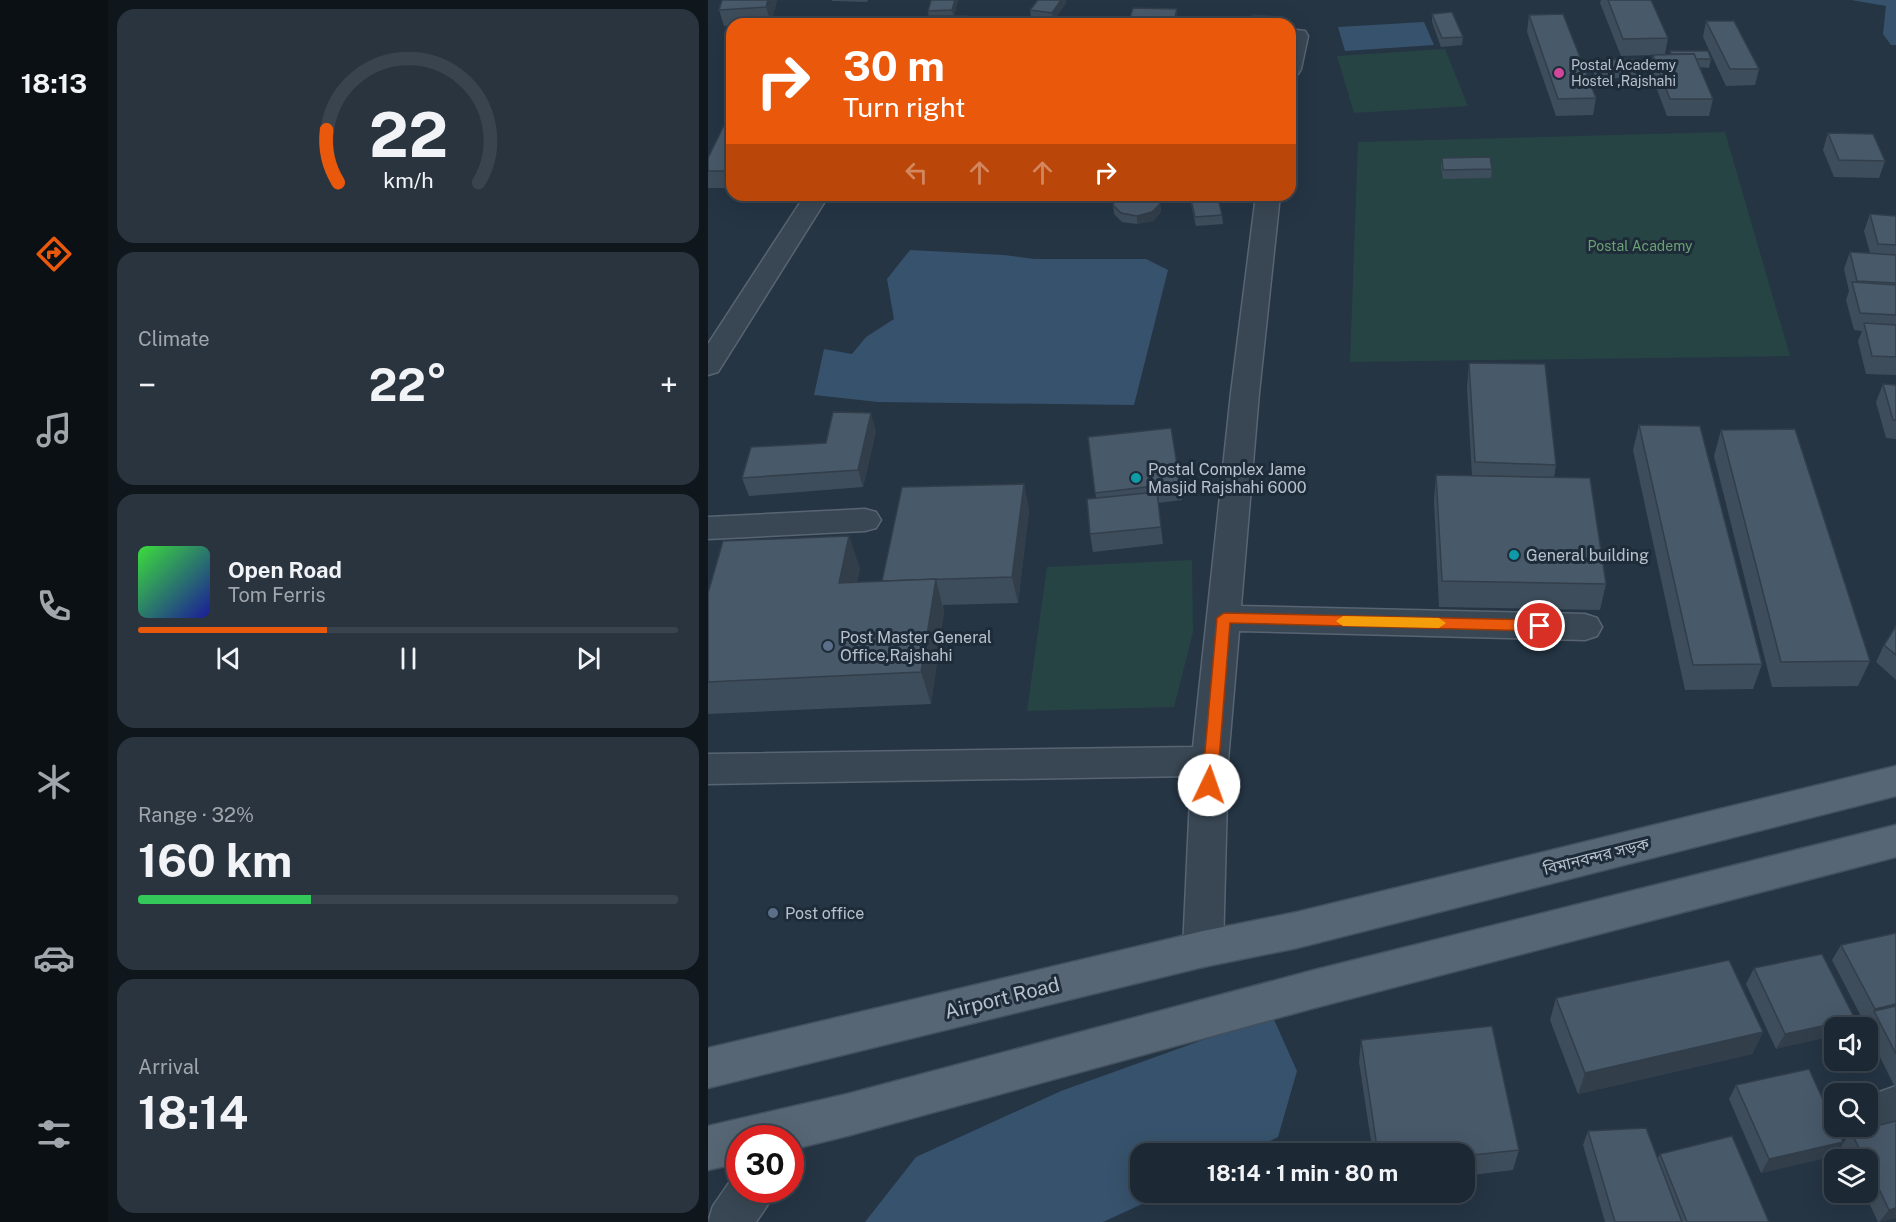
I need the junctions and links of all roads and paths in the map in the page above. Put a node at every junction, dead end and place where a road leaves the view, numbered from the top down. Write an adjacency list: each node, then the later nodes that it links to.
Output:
1 (1297, 36): 2 (street)
2 (1296, 41)
3 (813, 201): 5 (street)
4 (1267, 201): 8 (street)
5 (708, 366)
6 (866, 520): 7 (street)
7 (708, 528)
8 (1224, 618): 9 (street); 10 (street)
9 (1585, 627)
10 (1210, 761): 11 (street); 15 (street)
11 (708, 769)
12 (1896, 781): 14 (main road, বিমানবন্দর সড়ক)
13 (1896, 841): 19 (main road)
14 (1297, 930): 15 (main road, Airport Road)
15 (1203, 949): 16 (main road, Airport Road)
16 (708, 1068)
17 (1896, 1107): 18 (street)
18 (1878, 1113)
19 (847, 1115): 20 (main road); 21 (street)
20 (804, 1125)
21 (804, 1138)
22 (726, 1144): 23 (main road)
23 (708, 1148)
24 (742, 1203): 25 (street)
25 (729, 1222)

